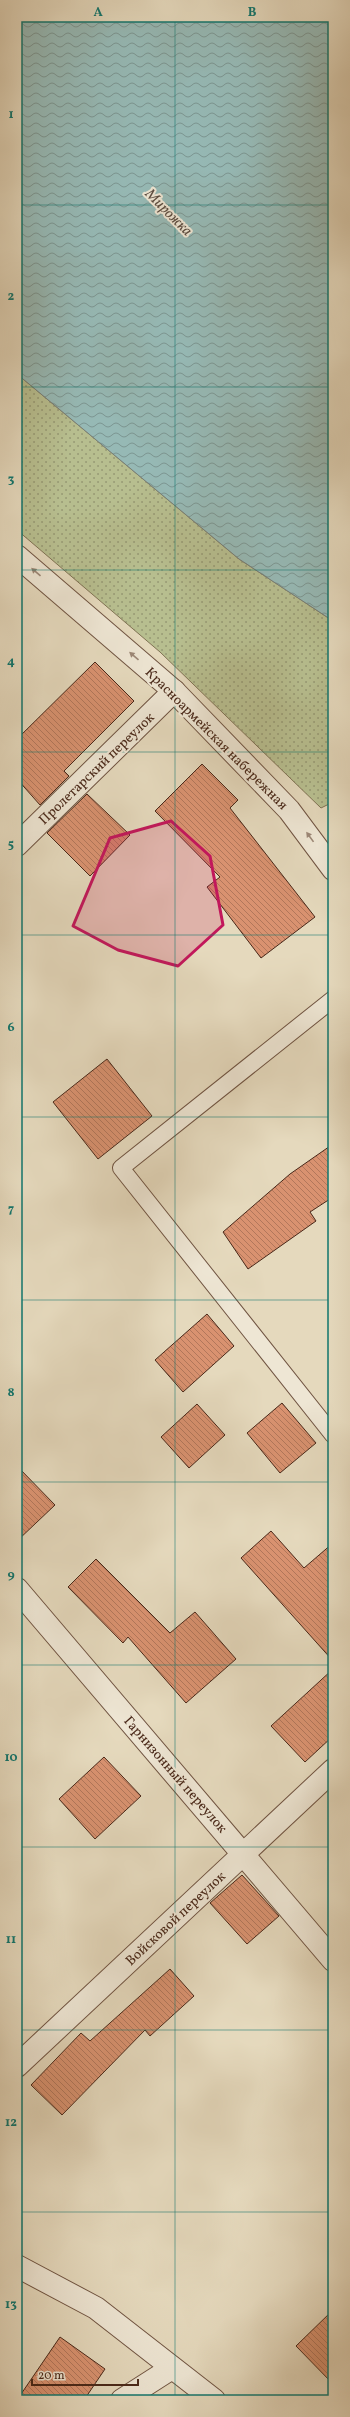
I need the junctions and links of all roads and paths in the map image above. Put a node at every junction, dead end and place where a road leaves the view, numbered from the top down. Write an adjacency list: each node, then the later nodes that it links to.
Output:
1 (17, 556): 2 (street, Красноармейская набережная, one-way to 1)
2 (174, 691): 3 (street, Пролетарский переулок); 4 (street, Красноармейская набережная, one-way to 2)
3 (17, 844)
4 (333, 869)
5 (333, 999): 6 (lane)
6 (333, 1435)
7 (17, 1589): 9 (street, Гарнизонный переулок)
8 (333, 1770): 9 (street, Войсковой переулок)
9 (244, 1854): 10 (street, Гарнизонный переулок); 11 (street, Войсковой переулок)
10 (333, 1960)
11 (17, 2066)
12 (17, 2266): 13 (street)
13 (172, 2368): 14 (street); 15 (street)
14 (122, 2400)
15 (214, 2400)

